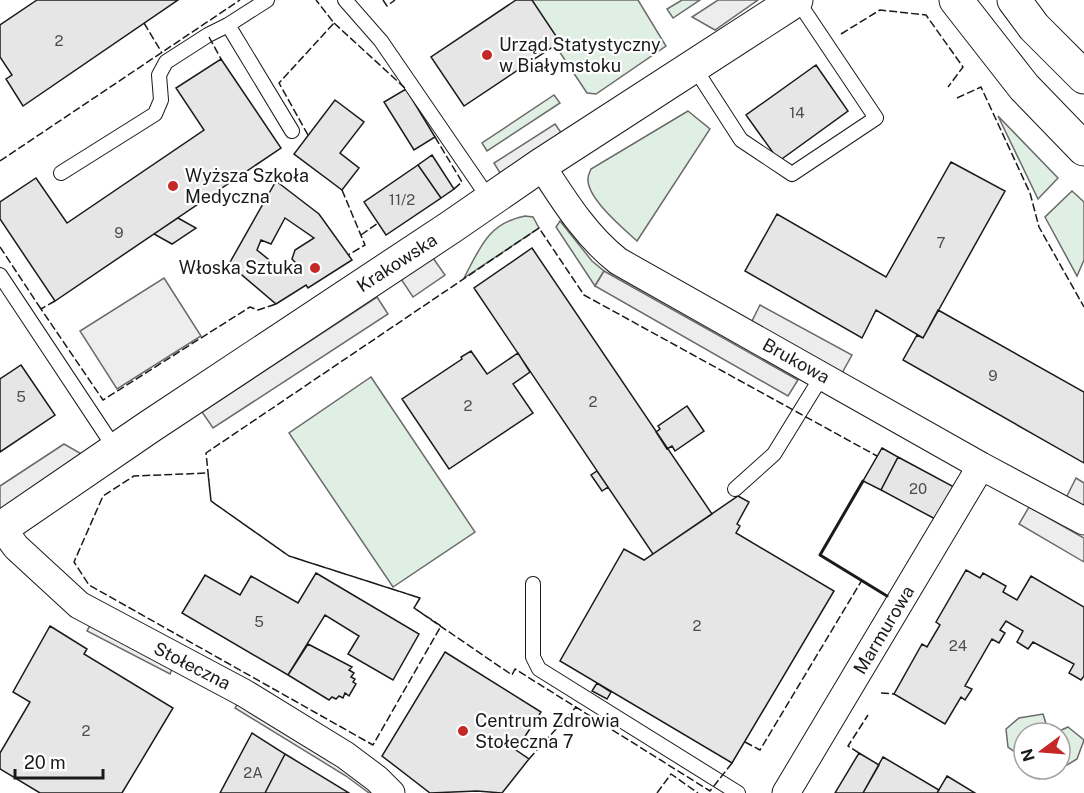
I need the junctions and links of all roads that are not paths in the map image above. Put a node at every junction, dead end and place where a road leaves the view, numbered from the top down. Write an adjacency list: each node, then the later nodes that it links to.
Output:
1 (267, 0): 6 (lane)
2 (345, 0): 13 (lane)
3 (797, 0): 7 (street, Krakowska); 7 (lane)
4 (956, 0): 10 (street)
5 (1014, 0): 8 (street)
6 (228, 25): 9 (lane); 12 (lane)
7 (694, 67): 11 (street, Krakowska)
8 (1084, 77)
9 (292, 131)
10 (1084, 148)
11 (541, 165): 13 (street, Krakowska); 15 (street, Brukowa)
12 (61, 173)
13 (490, 200): 16 (street, Krakowska)
14 (0, 275): 16 (lane)
15 (822, 376): 17 (street, Brukowa); 18 (lane)
16 (116, 450): 20 (street, Krakowska)
17 (981, 466): 19 (street, Brukowa); 24 (street, Marmurowa)
18 (735, 489)
19 (1084, 521)
20 (1, 529): 22 (street, Stołeczna)
21 (533, 584): 23 (lane)
22 (391, 793)
23 (738, 793)
24 (786, 793)

